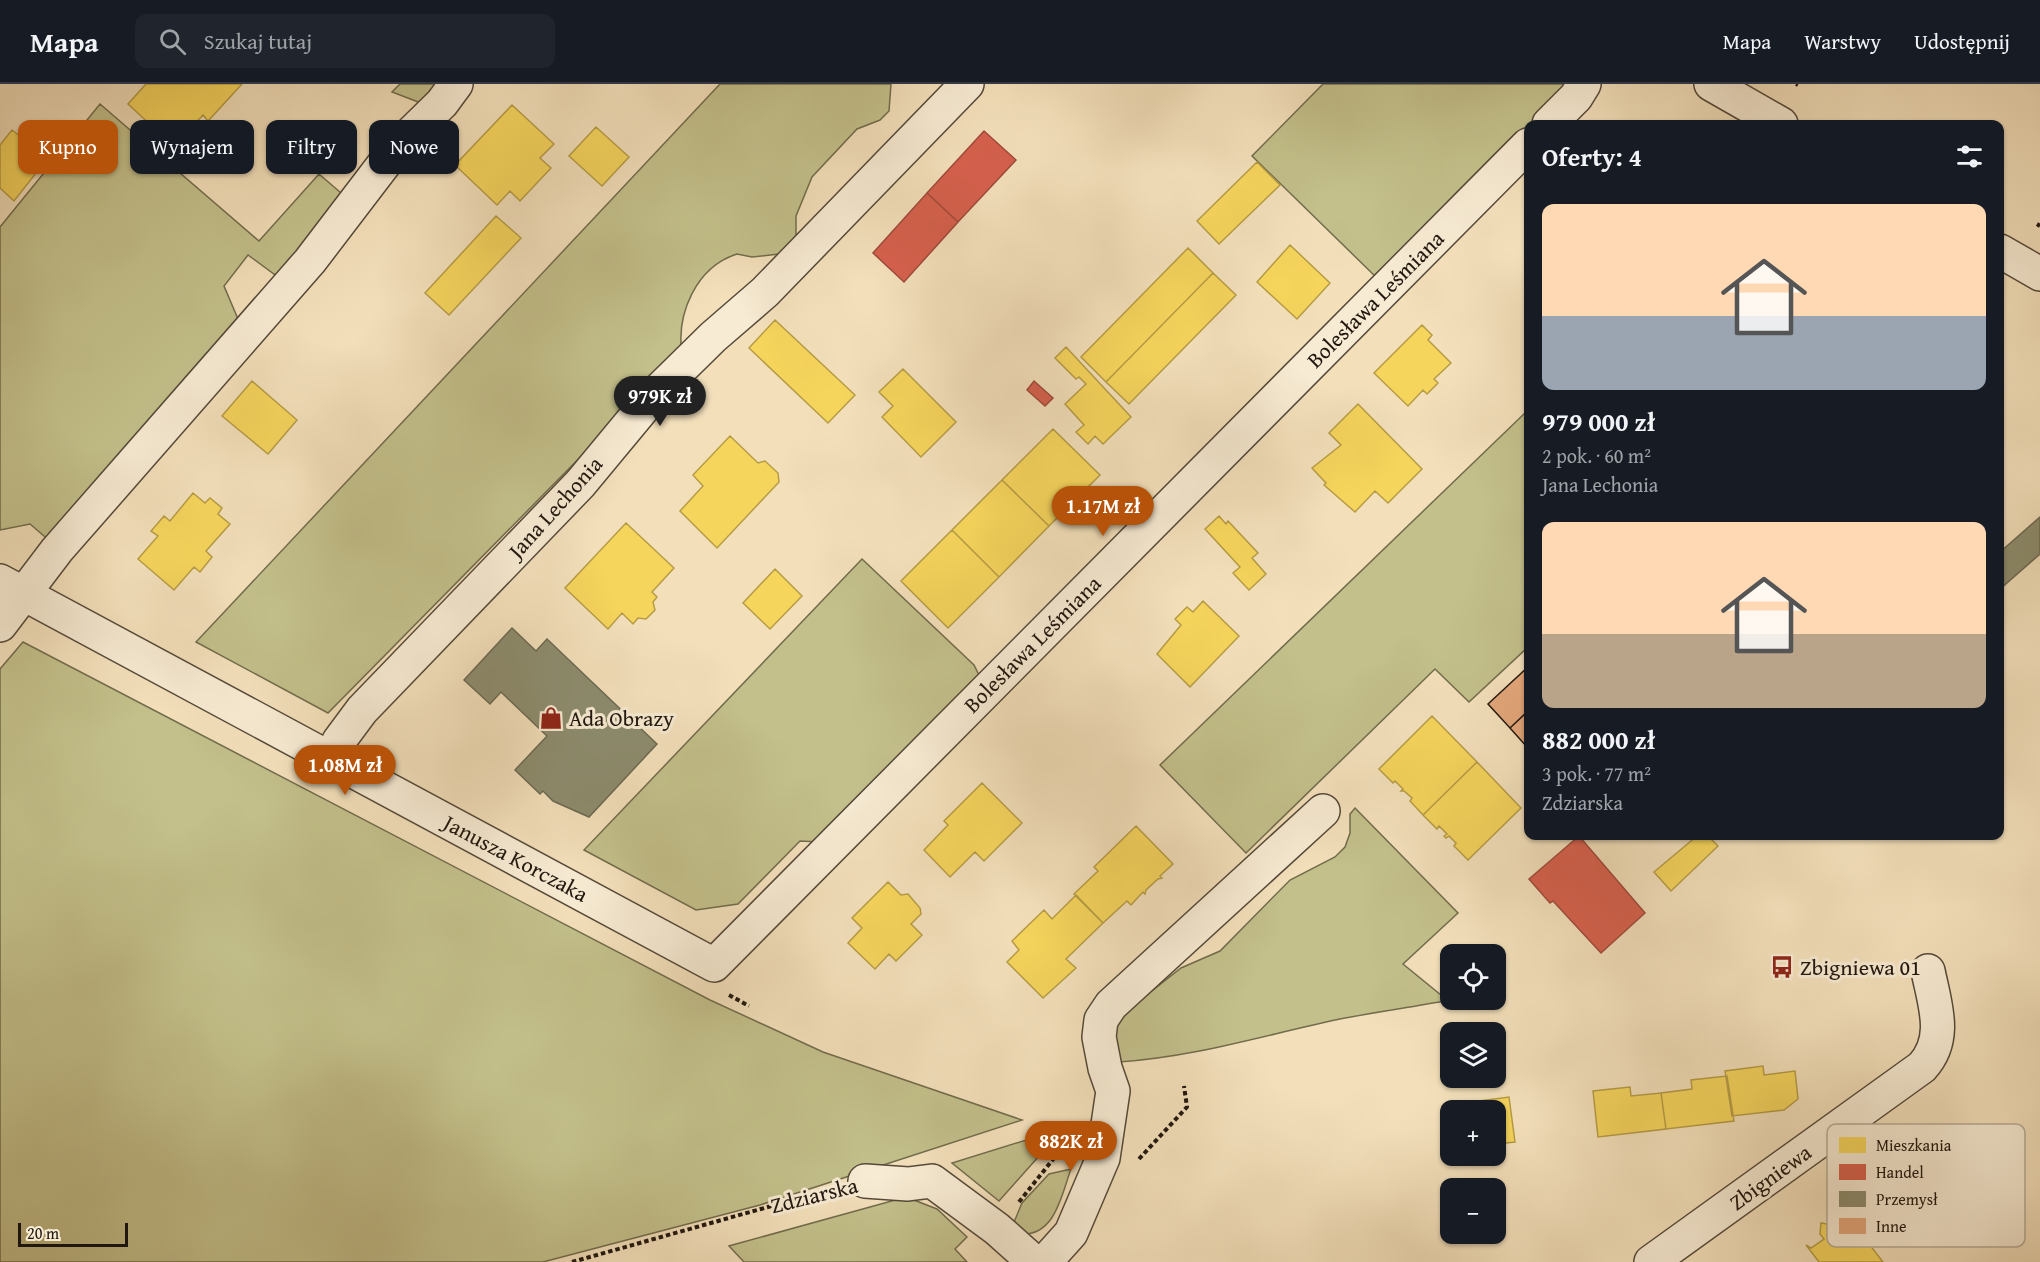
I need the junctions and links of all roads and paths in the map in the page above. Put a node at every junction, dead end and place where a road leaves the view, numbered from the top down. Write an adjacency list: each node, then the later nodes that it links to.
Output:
1 (456, 84): 10 (street)
2 (967, 84): 12 (street, Jana Lechonia)
3 (1584, 84): 5 (street)
4 (1711, 84): 6 (street)
5 (1553, 120)
6 (1774, 120)
7 (1524, 149): 14 (street, Bolesława Leśmiana)
8 (2004, 253): 9 (street)
9 (2040, 274)
10 (12, 588): 11 (street); 12 (street, Janusza Korczaka)
11 (0, 626)
12 (331, 759): 14 (street, Janusza Korczaka)
13 (1323, 811): 21 (street)
14 (714, 965)
15 (1928, 971): 16 (street, Zbigniewa)
16 (1843, 1124)
17 (1827, 1135): 22 (street, Zbigniewa)
18 (865, 1181): 19 (path, Zdziarska); 20 (street, Zdziarska)
19 (573, 1262)
20 (1034, 1262)
21 (1045, 1262)
22 (1651, 1262)

